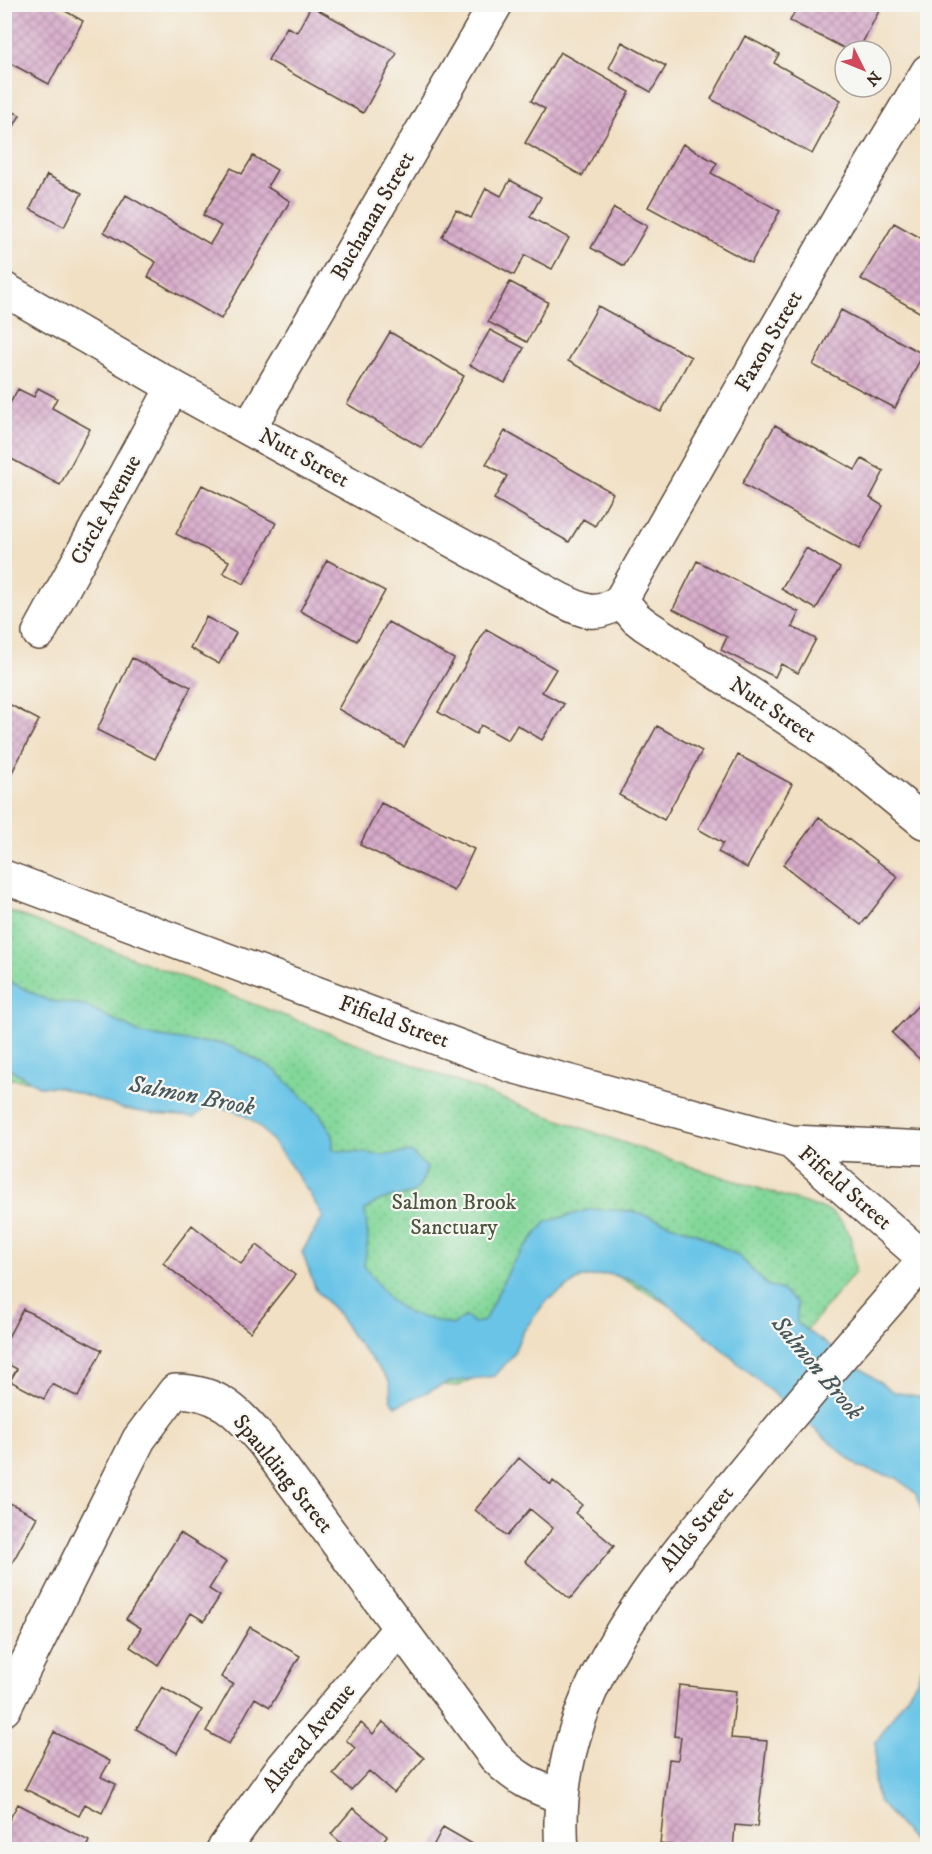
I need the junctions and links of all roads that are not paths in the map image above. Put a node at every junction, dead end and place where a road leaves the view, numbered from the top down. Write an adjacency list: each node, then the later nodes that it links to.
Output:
1 (496, 4): 5 (street, Buchanan Street)
2 (927, 71): 6 (street, Faxon Street)
3 (4, 289): 4 (street, Nutt Street)
4 (173, 387): 5 (street, Nutt Street); 7 (street, Circle Avenue)
5 (249, 428): 6 (street, Nutt Street)
6 (614, 604): 8 (street, Nutt Street)
7 (39, 633)
8 (924, 822)
9 (4, 877): 10 (street, Fifield Street)
10 (792, 1142): 11 (street, Fifield Street); 12 (street, Fifield Street)
11 (927, 1148)
12 (926, 1257): 15 (street, Allds Street)
13 (399, 1629): 14 (street, Spaulding Street); 15 (street, Spaulding Street); 16 (street, Alstead Avenue)
14 (4, 1709)
15 (562, 1797): 17 (street, Allds Street)
16 (223, 1850)
17 (562, 1850)

